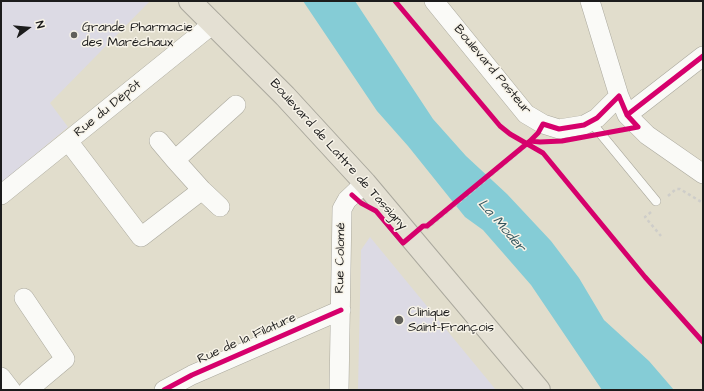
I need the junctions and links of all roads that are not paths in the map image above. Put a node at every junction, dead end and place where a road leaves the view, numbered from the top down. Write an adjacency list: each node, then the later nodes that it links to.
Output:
1 (190, 1): 4 (main road, Boulevard de Lattre de Tassigny)
2 (434, 1): 9 (street, Boulevard Pasteur)
3 (590, 1): 6 (street)
4 (214, 24): 10 (street, Rue du Dépôt); 14 (main road, Boulevard de Lattre de Tassigny)
5 (703, 56): 8 (street)
6 (619, 96): 8 (street); 9 (street, Boulevard Pasteur)
7 (236, 105): 12 (street)
8 (628, 115): 13 (street)
9 (591, 122): 17 (lane)
10 (68, 141): 15 (street); 16 (street, Rue du Dépôt)
11 (159, 141): 12 (street)
12 (175, 160): 15 (street)
13 (703, 174)
14 (365, 182): 20 (street, Rue Colomé); 26 (main road, Boulevard de Lattre de Tassigny)
15 (202, 190): 18 (street)
16 (1, 194)
17 (656, 201)
18 (220, 208)
19 (24, 298): 23 (street)
20 (341, 310): 24 (street, Rue de la Filature); 25 (street, Rue Colomé)
21 (1, 377): 22 (street)
22 (11, 390)
23 (28, 390)
24 (164, 390)
25 (339, 390)
26 (539, 390)

